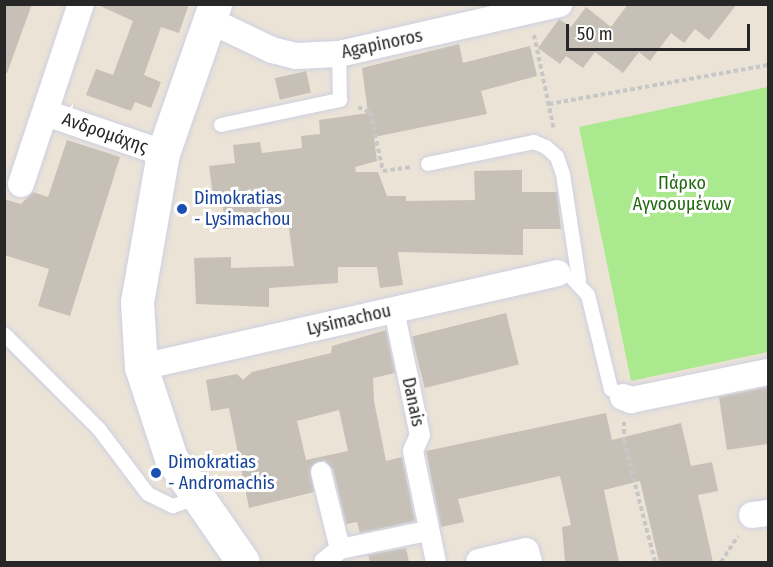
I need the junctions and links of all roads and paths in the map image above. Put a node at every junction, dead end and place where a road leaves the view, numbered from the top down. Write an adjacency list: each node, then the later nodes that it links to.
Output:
1 (81, 4): 8 (street, Ανδρομάχης)
2 (540, 7): 4 (street, Agapinoros); 7 (path)
3 (212, 12): 4 (street, Agapinoros); 11 (street)
4 (339, 54): 6 (lane)
5 (768, 65): 7 (path)
6 (340, 100): 9 (lane); 12 (path)
7 (549, 104): 10 (path)
8 (46, 113): 11 (street, Ανδρομάχης); 13 (street, Ανδρομάχης)
9 (221, 125)
10 (546, 147): 12 (lane); 14 (lane)
11 (163, 153): 17 (street)
12 (428, 164)
13 (21, 184)
14 (568, 277): 15 (street, Lysimachou); 19 (lane)
15 (394, 310): 17 (street, Lysimachou); 23 (street, Danais)
16 (4, 334): 21 (lane)
17 (141, 367): 21 (street)
18 (768, 372): 19 (street)
19 (623, 397): 30 (path)
20 (321, 472): 24 (street)
21 (196, 498): 25 (street)
22 (760, 514): 31 (path)
23 (427, 531): 24 (street); 27 (street, Danais)
24 (340, 549): 26 (street)
25 (243, 562)
26 (324, 562)
27 (436, 562)
28 (479, 562): 29 (street)
29 (529, 562)
30 (655, 562)
31 (721, 562)

